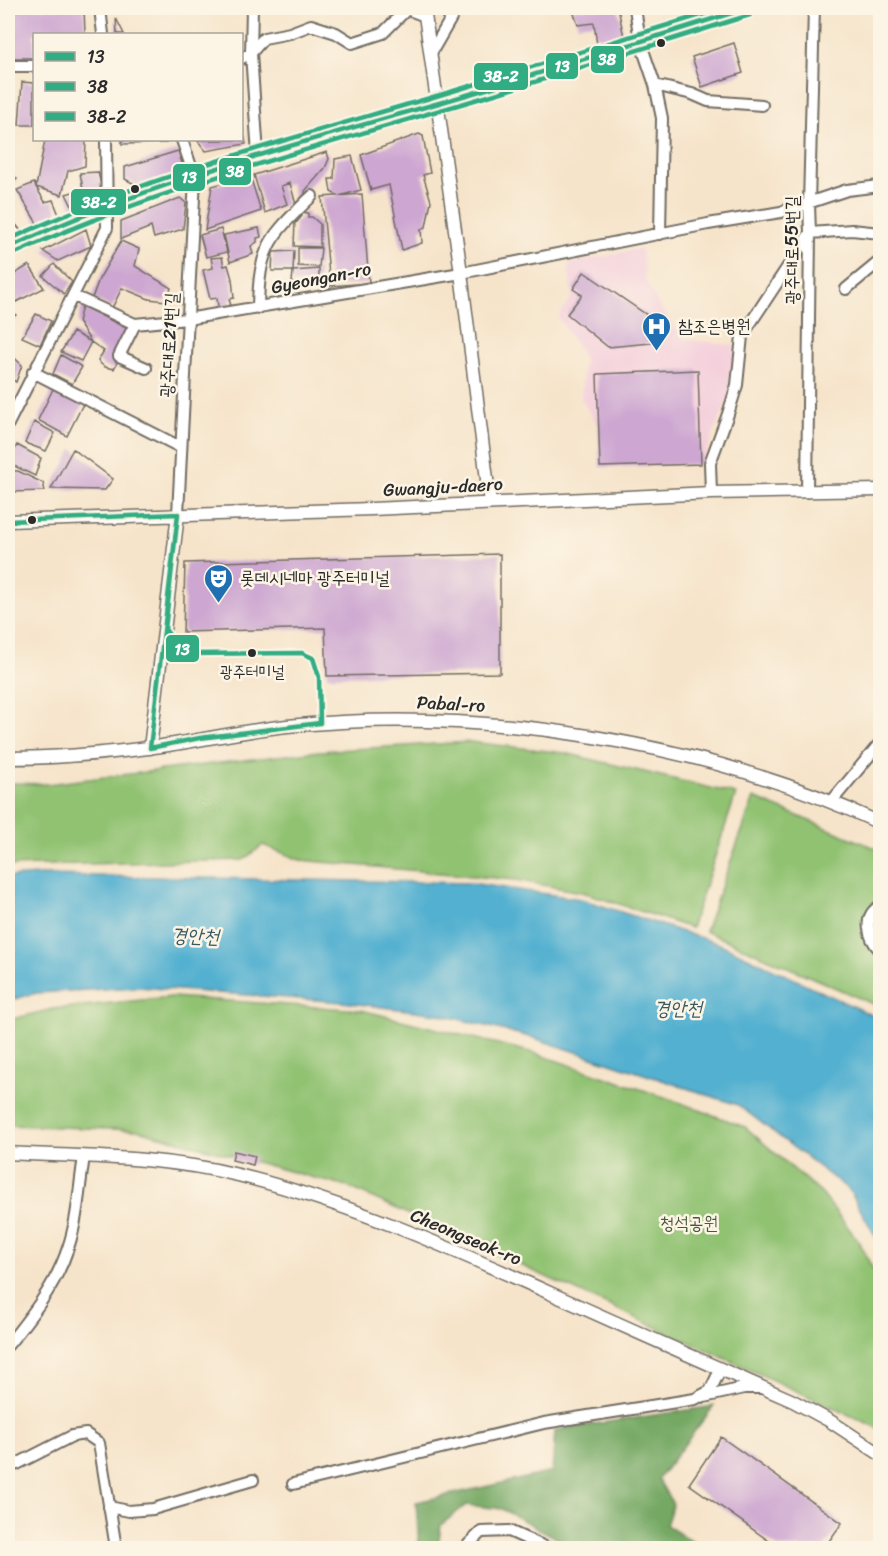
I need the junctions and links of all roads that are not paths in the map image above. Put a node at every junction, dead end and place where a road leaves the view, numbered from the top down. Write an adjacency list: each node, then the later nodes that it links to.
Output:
1 (100, 8): 10 (street)
2 (252, 8): 13 (street)
3 (458, 8): 12 (street)
4 (635, 8): 11 (street)
5 (748, 8): 8 (street)
6 (814, 8): 25 (street, 광주대로55번길)
7 (407, 9): 9 (street); 13 (street)
8 (734, 10): 11 (street)
9 (424, 12): 12 (street)
10 (103, 33)
11 (640, 41): 16 (street); 17 (street)
12 (431, 53): 17 (street)
13 (246, 55): 21 (street)
14 (8, 66): 15 (street)
15 (33, 66)
16 (655, 86): 18 (street); 30 (street)
17 (436, 104): 21 (street); 34 (street)
18 (762, 105)
19 (106, 141): 26 (street)
20 (182, 141): 22 (street)
21 (258, 154): 22 (street)
22 (195, 178): 26 (street); 38 (street, 광주대로21번길)
23 (880, 186): 25 (street, Gyeongan-ro)
24 (312, 196): 37 (street)
25 (809, 204): 28 (street, 광주대로55번길); 30 (street, Gyeongan-ro)
26 (106, 207): 31 (street); 36 (street)
27 (8, 225): 31 (street)
28 (810, 233): 29 (street); 45 (street, 광주대로55번길); 46 (street)
29 (880, 233)
30 (660, 234): 34 (street, Gyeongan-ro)
31 (21, 240): 32 (street)
32 (8, 248)
33 (880, 261): 35 (street)
34 (461, 273): 37 (street, Gyeongan-ro); 47 (street)
35 (846, 289)
36 (74, 296): 39 (street); 41 (street)
37 (258, 308): 38 (street, Gyeongan-ro)
38 (188, 319): 39 (street, Gyeongan-ro); 43 (street, 광주대로21번길)
39 (135, 324): 40 (street)
40 (146, 368)
41 (33, 372): 42 (street); 43 (street)
42 (8, 423)
43 (180, 447): 48 (street, 광주대로21번길)
44 (880, 490): 45 (street, Gwangju-daero)
45 (807, 492): 46 (street, Gwangju-daero)
46 (711, 493): 47 (street, Gwangju-daero)
47 (490, 503): 48 (street, Gwangju-daero)
48 (178, 514): 49 (street, Gwangju-daero); 51 (street)
49 (8, 520)
50 (880, 743): 53 (street)
51 (150, 748): 52 (street, Pabal-ro); 53 (street, Pabal-ro)
52 (8, 758)
53 (832, 801): 54 (street, Pabal-ro)
54 (880, 823)
55 (880, 906): 56 (street)
56 (880, 950)
57 (8, 1153): 58 (street, Cheongseok-ro)
58 (84, 1157): 59 (street); 60 (street, Cheongseok-ro)
59 (8, 1345)
60 (720, 1370): 61 (street, Cheongseok-ro); 62 (street)
61 (764, 1388): 62 (street); 63 (street, Cheongseok-ro)
62 (695, 1399): 66 (street)
63 (880, 1454)
64 (8, 1467): 67 (street)
65 (253, 1480): 67 (street)
66 (293, 1484)
67 (109, 1507): 68 (street)
68 (112, 1546)
69 (465, 1548): 70 (street)
70 (546, 1548)

